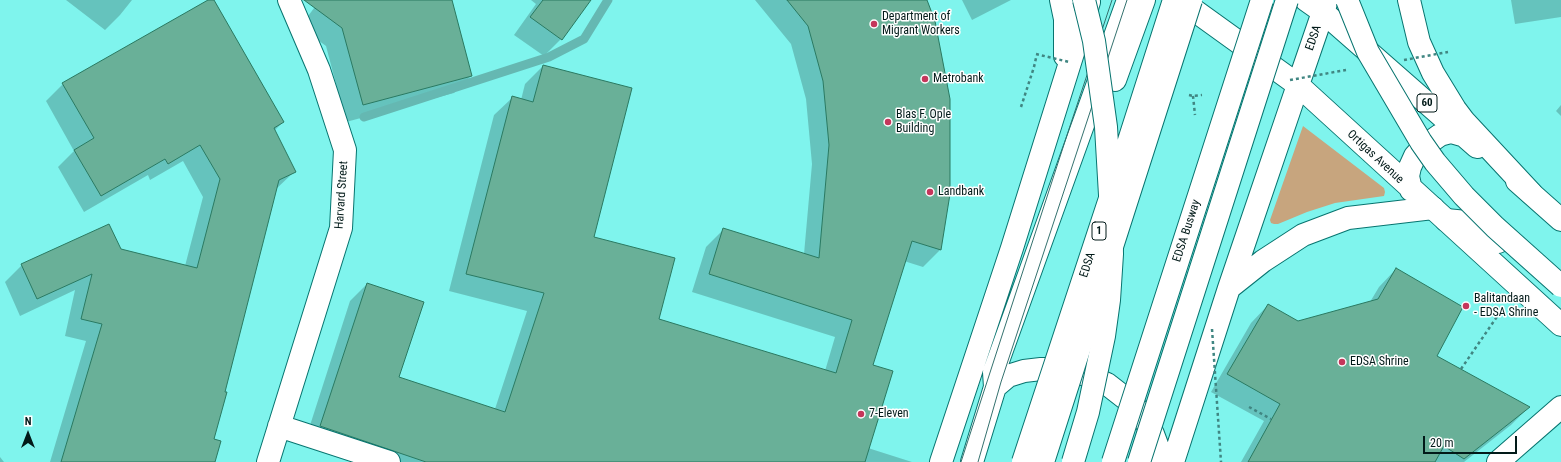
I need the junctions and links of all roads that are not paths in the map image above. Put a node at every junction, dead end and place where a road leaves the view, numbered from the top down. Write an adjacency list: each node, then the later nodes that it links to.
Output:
1 (289, 0): 29 (main road, Harvard Street)
2 (1061, 0): 16 (main road)
3 (1084, 0): 37 (main road, bridge)
4 (1090, 0): 16 (main road)
5 (1128, 0): 27 (main road)
6 (1144, 0): 27 (main road)
7 (1174, 0): 35 (main road, EDSA / 1, bridge)
8 (1180, 0): 17 (main road, Ortigas Avenue)
9 (1191, 0): 36 (main road, bridge)
10 (1262, 0): 38 (main road, EDSA Busway, bridge)
11 (1287, 0): 39 (main road, bridge)
12 (1306, 0): 15 (main road, 60)
13 (1347, 0): 23 (main road, bridge)
14 (1410, 0): 20 (main road)
15 (1325, 6): 17 (main road, EDSA); 18 (main road, 60)
16 (1065, 78): 33 (main road)
17 (1298, 86): 19 (main road, Ortigas Avenue); 24 (main road, EDSA)
18 (1465, 136): 19 (main road); 20 (main road, 60)
19 (1411, 190): 21 (main road, Ortigas Avenue)
20 (1531, 194): 22 (main road, 60)
21 (1440, 214): 24 (main road); 25 (main road); 26 (main road, Ortigas Avenue)
22 (1561, 220)
23 (1561, 286)
24 (1229, 288): 41 (main road, EDSA)
25 (1561, 298)
26 (1561, 325)
27 (1001, 381): 34 (main road); 40 (main road)
28 (1561, 407): 42 (main road)
29 (279, 426): 31 (main road, Harvard Street); 32 (main road)
30 (1561, 428): 43 (main road)
31 (268, 462)
32 (389, 462)
33 (941, 462)
34 (972, 462)
35 (1023, 462)
36 (1043, 462)
37 (1073, 462)
38 (1113, 462)
39 (1139, 462)
40 (1162, 462)
41 (1173, 462)
42 (1498, 462)
43 (1519, 462)

